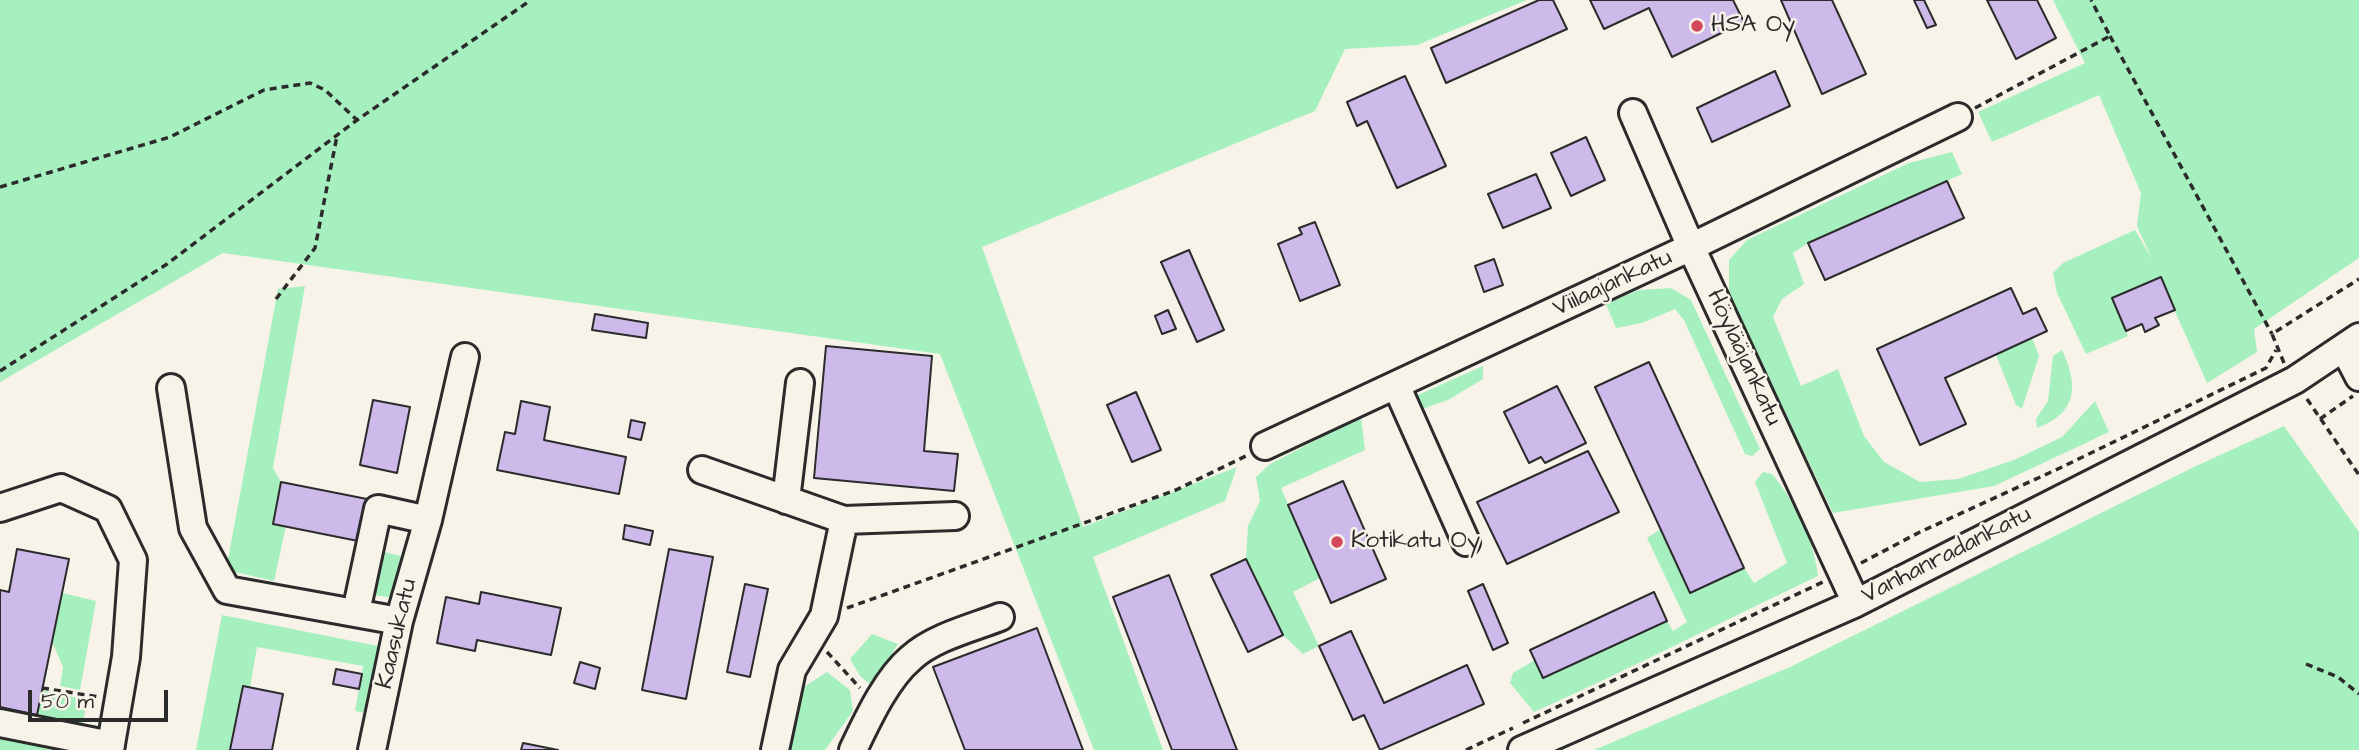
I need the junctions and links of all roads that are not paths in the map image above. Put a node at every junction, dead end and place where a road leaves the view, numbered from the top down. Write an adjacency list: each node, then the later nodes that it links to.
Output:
1 (1633, 113): 3 (street, Höylääjankatu)
2 (1958, 117): 3 (street, Viilaajankatu)
3 (1691, 247): 8 (street, Viilaajankatu); 18 (street, Höylääjankatu)
4 (2351, 342): 6 (street); 18 (street, Vanhanradankatu)
5 (465, 357): 15 (street, Kaasukatu)
6 (2359, 377)
7 (800, 383): 12 (street)
8 (1396, 385): 10 (street, Viilaajankatu); 17 (street)
9 (171, 388): 19 (street)
10 (1265, 446)
11 (702, 470): 12 (street)
12 (786, 500): 16 (street)
13 (0, 508): 23 (street)
14 (955, 516): 16 (street)
15 (428, 520): 19 (street); 21 (street, Kaasukatu)
16 (844, 520): 25 (street)
17 (1466, 541)
18 (1856, 603): 27 (street, Vanhanradankatu)
19 (356, 612): 21 (street)
20 (1000, 617): 26 (street)
21 (399, 621): 24 (street, Kaasukatu)
22 (0, 723): 23 (street)
23 (111, 747)
24 (373, 750)
25 (775, 750)
26 (853, 750)
27 (1522, 750)

